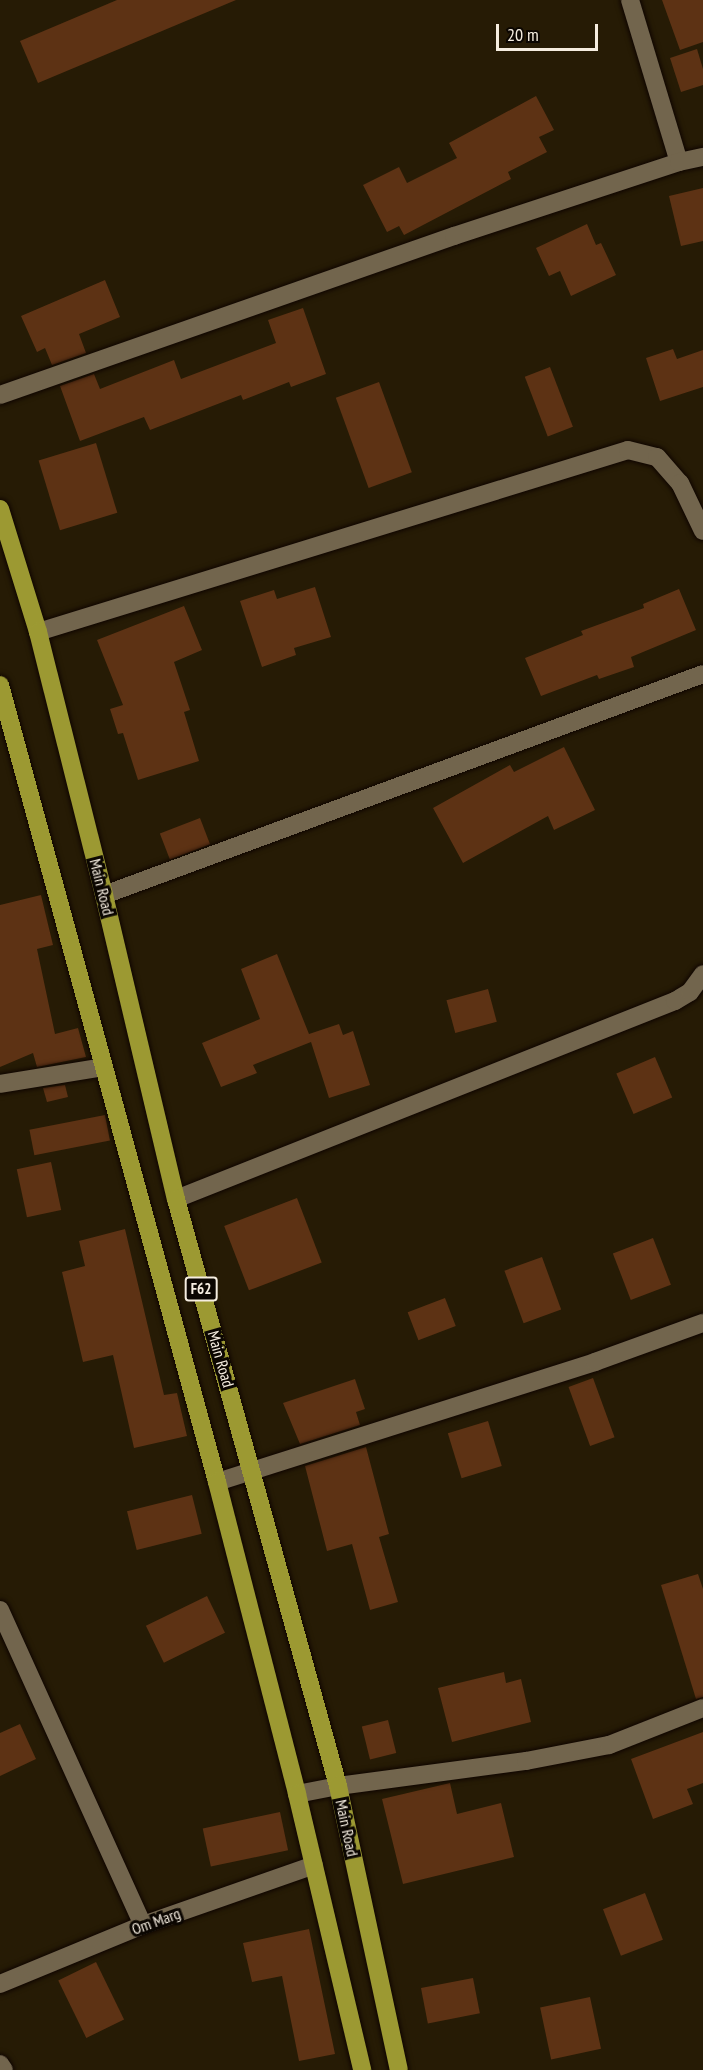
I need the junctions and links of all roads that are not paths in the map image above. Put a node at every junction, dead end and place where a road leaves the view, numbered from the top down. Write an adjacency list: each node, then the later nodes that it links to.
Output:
1 (630, 0): 3 (street)
2 (703, 157): 3 (street)
3 (679, 162): 4 (street)
4 (0, 395)
5 (0, 509): 7 (main road, Main Road / F62)
6 (703, 531): 7 (street)
7 (38, 632): 10 (main road, Main Road / F62)
8 (703, 674): 10 (street)
9 (0, 685): 12 (main road, F62)
10 (104, 895): 14 (main road, Main Road / F62)
11 (703, 974): 14 (street)
12 (104, 1067): 13 (street); 17 (main road, F62)
13 (0, 1084)
14 (176, 1199): 16 (main road, Main Road / F62)
15 (703, 1323): 16 (street)
16 (252, 1469): 17 (street); 20 (main road, Main Road / F62)
17 (217, 1482): 21 (main road, F62)
18 (0, 1610): 23 (street)
19 (703, 1707): 20 (street)
20 (338, 1786): 21 (street); 28 (main road, Main Road / F62)
21 (297, 1794): 22 (main road, F62)
22 (314, 1865): 23 (street, Om Marg); 27 (main road, F62)
23 (143, 1925): 24 (street, Om Marg)
24 (0, 1984)
25 (0, 2064): 26 (street)
26 (3, 2070)
27 (362, 2070)
28 (399, 2070)

